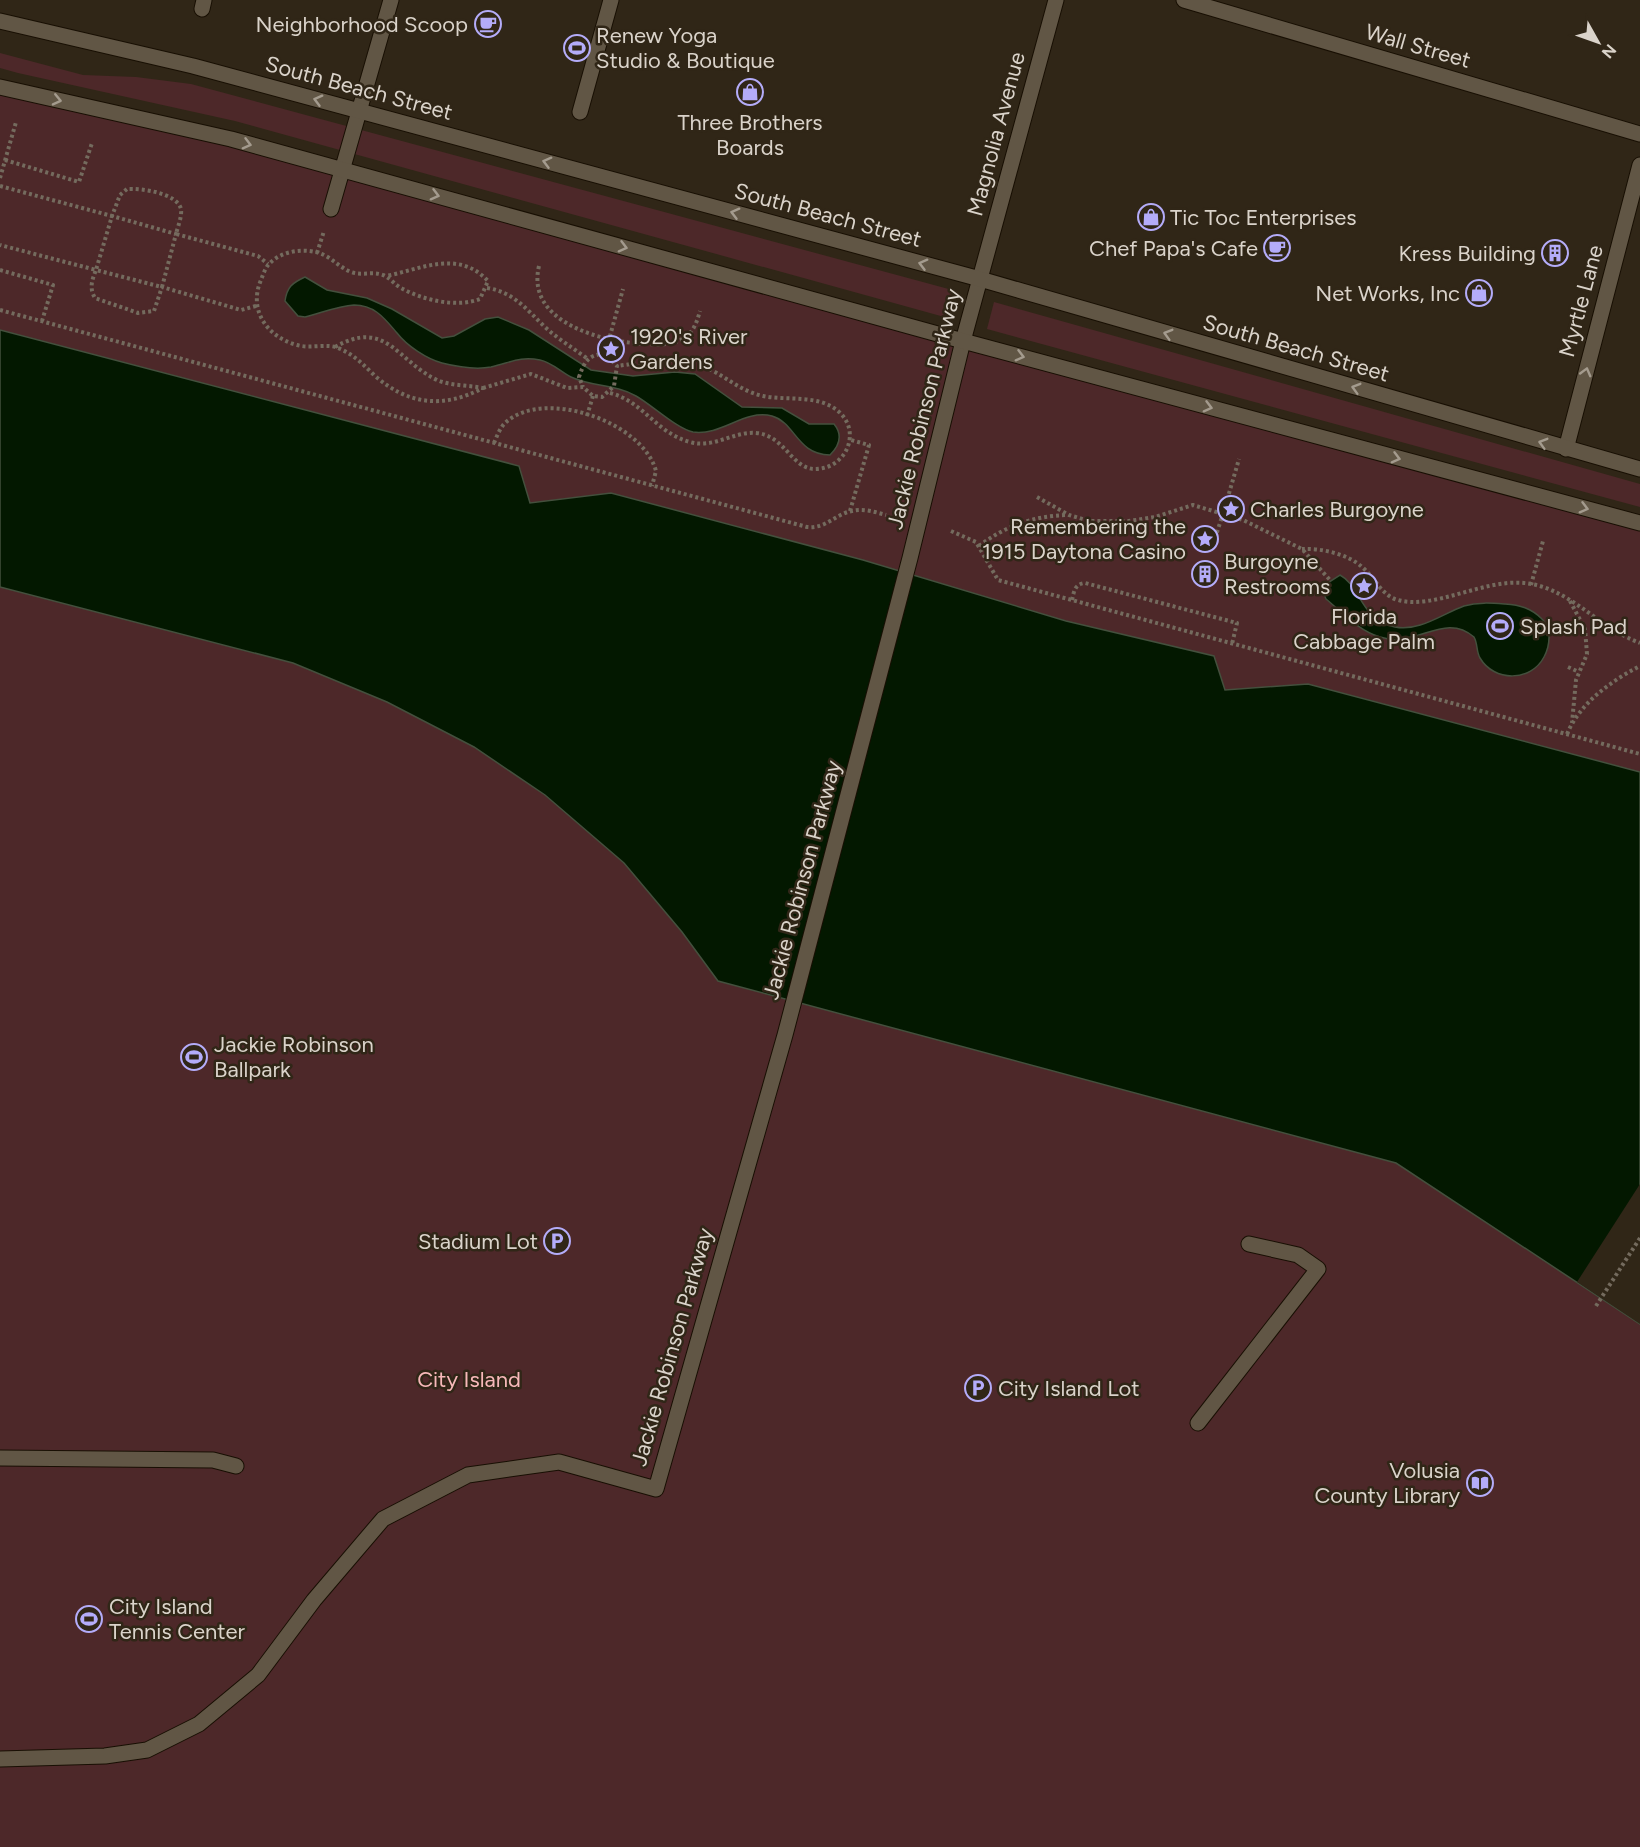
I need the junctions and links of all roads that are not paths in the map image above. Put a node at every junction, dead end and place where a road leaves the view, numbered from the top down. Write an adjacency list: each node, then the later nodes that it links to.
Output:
1 (391, 0): 7 (street)
2 (611, 0): 8 (street)
3 (1056, 0): 13 (street, Magnolia Avenue)
4 (1184, 0): 9 (street, Wall Street)
5 (0, 21): 7 (street, South Beach Street, one-way to 5)
6 (0, 87): 11 (street, one-way to 11)
7 (359, 111): 11 (street); 13 (street, South Beach Street, one-way to 7)
8 (580, 112)
9 (1640, 134)
10 (1640, 165): 15 (street, Myrtle Lane, one-way to 10)
11 (342, 170): 12 (street); 14 (street, one-way to 14)
12 (331, 209)
13 (980, 279): 14 (street, Jackie Robinson Parkway); 15 (street, South Beach Street, one-way to 13)
14 (963, 341): 17 (street, one-way to 17); 22 (street, Jackie Robinson Parkway)
15 (1566, 449): 16 (street, South Beach Street)
16 (1640, 469)
17 (1640, 524)
18 (1249, 1244): 19 (street)
19 (1198, 1423)
20 (0, 1458): 21 (street)
21 (236, 1466)
22 (0, 1759)

